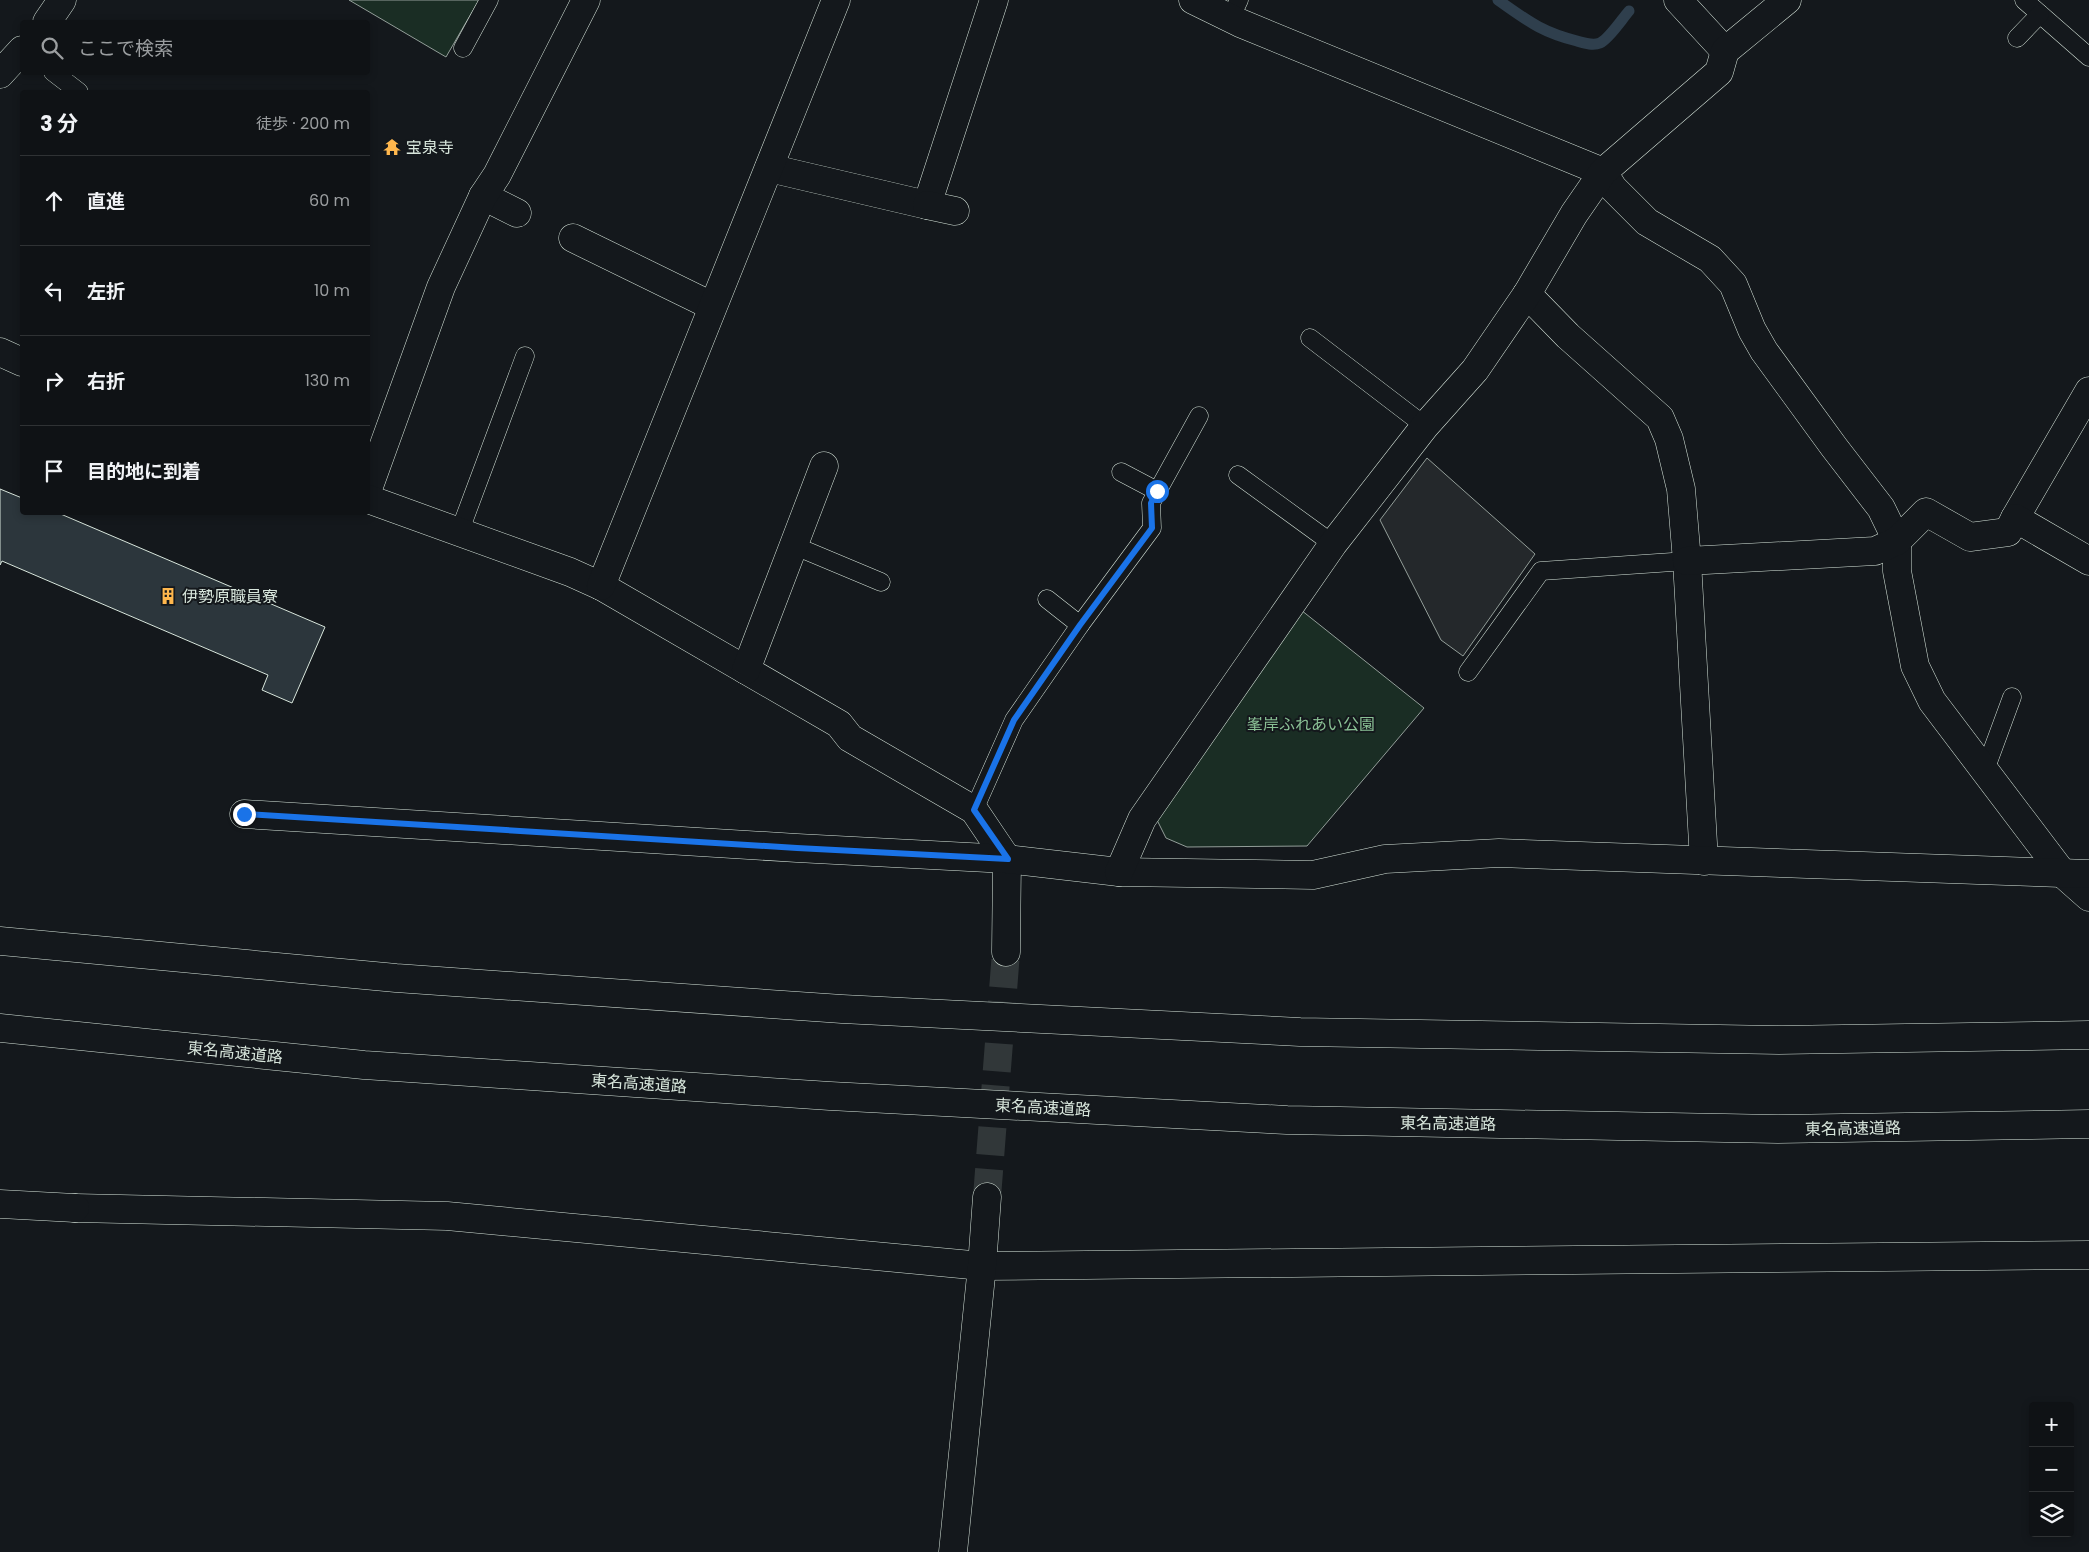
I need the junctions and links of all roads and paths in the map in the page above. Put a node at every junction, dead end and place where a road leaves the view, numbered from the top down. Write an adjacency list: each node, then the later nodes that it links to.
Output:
1 (62, 0): 12 (main road)
2 (489, 0): 14 (lane)
3 (586, 0): 23 (main road)
4 (836, 0): 21 (main road)
5 (1193, 0): 10 (main road)
6 (1678, 0): 15 (main road)
7 (1787, 0): 15 (main road)
8 (2024, 0): 11 (lane)
9 (986, 2): 24 (main road)
10 (1235, 9): 22 (main road)
11 (2040, 14): 13 (lane); 17 (lane)
12 (48, 20)
13 (2017, 38)
14 (463, 48)
15 (1725, 51): 22 (main road)
16 (20, 52): 18 (main road)
17 (2089, 57)
18 (0, 74)
19 (57, 75): 20 (lane)
20 (76, 90)
21 (769, 168): 24 (main road); 29 (main road)
22 (1603, 172): 28 (main road); 45 (main road)
23 (483, 196): 26 (main road); 40 (main road)
24 (927, 205): 25 (main road)
25 (955, 211)
26 (516, 213)
27 (573, 238): 29 (main road)
28 (1527, 294): 36 (main road); 48 (main road)
29 (712, 306): 51 (main road)
30 (1310, 338): 36 (lane)
31 (0, 352): 33 (main road)
32 (525, 356): 44 (lane)
33 (20, 361)
34 (2089, 391): 43 (main road)
35 (1199, 416): 41 (lane)
36 (1426, 426): 46 (main road)
37 (824, 466): 47 (main road)
38 (1121, 472): 41 (lane)
39 (1238, 475): 46 (lane)
40 (370, 483)
41 (1157, 491): 53 (lane)
42 (370, 500): 44 (main road)
43 (2015, 518): 45 (main road); 49 (main road)
44 (459, 533): 51 (main road)
45 (1897, 541): 48 (main road); 57 (main road)
46 (1333, 544): 62 (main road)
47 (795, 546): 50 (lane); 54 (main road)
48 (1687, 561): 55 (lane); 61 (main road)
49 (2089, 561)
50 (881, 582)
51 (600, 586): 54 (main road)
52 (1047, 599): 53 (lane)
53 (1080, 625): 58 (lane)
54 (746, 670): 58 (main road)
55 (1468, 672)
56 (2012, 697): 57 (lane)
57 (1984, 772): 63 (main road)
58 (974, 810): 60 (main road)
59 (244, 814): 60 (main road)
60 (1008, 859): 62 (main road); 66 (main road)
61 (1704, 861): 62 (main road); 63 (main road)
62 (1119, 872)
63 (2076, 874): 64 (main road)
64 (2089, 896)
65 (0, 941): 68 (main road)
66 (1006, 952)
67 (0, 1028): 69 (main road, 東名高速道路)
68 (2089, 1036)
69 (2089, 1124)
70 (988, 1197): 73 (main road)
71 (0, 1204): 73 (main road)
72 (2089, 1255): 73 (main road)
73 (982, 1266): 74 (main road)
74 (953, 1552)

